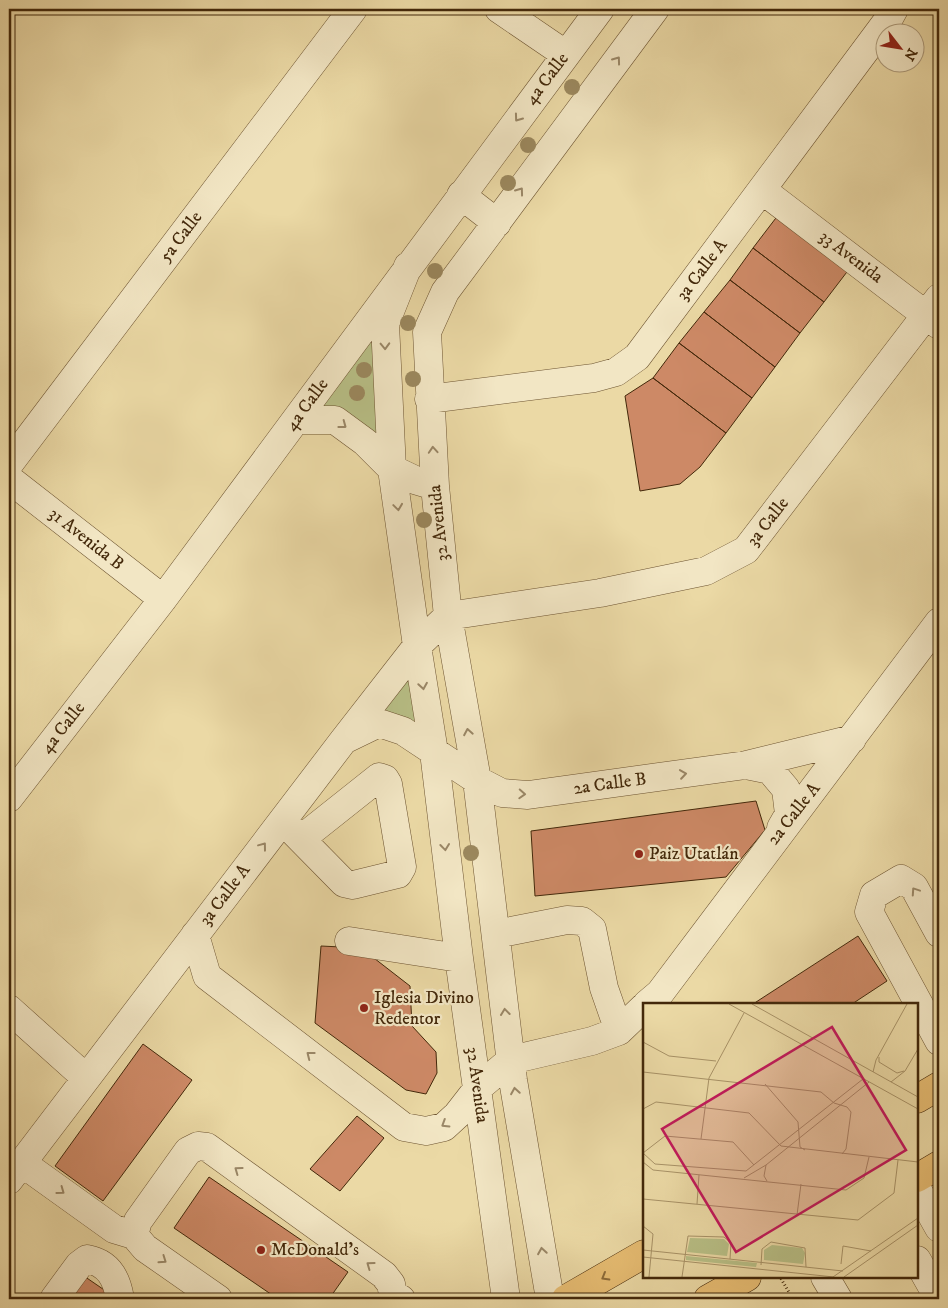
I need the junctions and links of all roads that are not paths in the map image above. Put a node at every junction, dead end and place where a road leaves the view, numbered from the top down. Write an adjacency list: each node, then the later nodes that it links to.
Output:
1 (353, 9): 14 (street, 5a Calle)
2 (499, 9): 6 (street)
3 (600, 9): 6 (street, 4a Calle)
4 (655, 9): 9 (street, one-way to 4)
5 (894, 9): 7 (street, 3a Calle A)
6 (565, 54): 8 (street, 4a Calle, one-way to 8)
7 (762, 190): 11 (street, 33 Avenida); 12 (street, 3a Calle A)
8 (461, 195): 9 (street); 10 (street, 4a Calle)
9 (497, 223): 12 (street, 32 Avenida)
10 (408, 266): 13 (street, 4a Calle); 15 (street, 32 Avenida, one-way to 15)
11 (935, 312): 19 (street, 3a Calle)
12 (429, 399): 17 (street, 32 Avenida, one-way to 12)
13 (296, 420): 15 (street, one-way to 15); 18 (street, 4a Calle)
14 (9, 464)
15 (392, 469): 17 (street); 21 (street, 32 Avenida, one-way to 21)
16 (9, 479): 18 (street, 31 Avenida B)
17 (435, 486): 19 (street, 32 Avenida)
18 (163, 599): 27 (street, 4a Calle)
19 (448, 616): 21 (street, 3a Calle A); 26 (street, 32 Avenida, one-way to 19)
20 (939, 622): 22 (street, 2a Calle A)
21 (416, 646): 23 (street, 3a Calle A); 24 (street, 32 Avenida, one-way to 24)
22 (852, 739): 25 (street, 2a Calle B); 28 (street, 2a Calle A)
23 (343, 741): 24 (street); 31 (street, 3a Calle A, one-way to 23)
24 (434, 752): 26 (street); 33 (street, 32 Avenida, one-way to 33)
25 (746, 765): 26 (street, 2a Calle B, one-way to 25); 28 (street, 2a Calle B)
26 (477, 780): 30 (street, 32 Avenida)
27 (9, 798)
28 (777, 835): 36 (street, 2a Calle A)
29 (939, 933): 40 (street, one-way to 40)
30 (496, 934): 39 (street); 41 (street, 32 Avenida, one-way to 30)
31 (195, 935): 34 (street); 35 (street, 3a Calle A)
32 (349, 941): 33 (street)
33 (459, 958): 44 (street, 32 Avenida)
34 (207, 976): 35 (street); 44 (street, one-way to 34)
35 (159, 982): 42 (street, 3a Calle A)
36 (649, 1003)
37 (643, 1008): 39 (street)
38 (9, 1009): 42 (street)
39 (619, 1031): 41 (street)
40 (939, 1041)
41 (511, 1060): 44 (street); 62 (street, 32 Avenida, one-way to 41)
42 (86, 1078): 47 (street, 3a Calle A)
43 (939, 1086): 45 (highway)
44 (478, 1088): 61 (street, 32 Avenida)
45 (918, 1098)
46 (939, 1165): 48 (highway)
47 (15, 1171): 51 (street, one-way to 51)
48 (918, 1177)
49 (918, 1191): 50 (street)
50 (939, 1228)
51 (134, 1235): 57 (street, one-way to 51); 60 (street, one-way to 60)
52 (643, 1241): 53 (street)
53 (637, 1258): 63 (highway, one-way to 63)
54 (918, 1262): 66 (street)
55 (745, 1278): 64 (highway)
56 (826, 1278): 65 (street)
57 (394, 1297)
58 (54, 1299): 59 (street)
59 (120, 1299)
60 (218, 1299)
61 (506, 1299)
62 (550, 1299)
63 (566, 1299)
64 (708, 1299)
65 (838, 1299)
66 (939, 1299)

